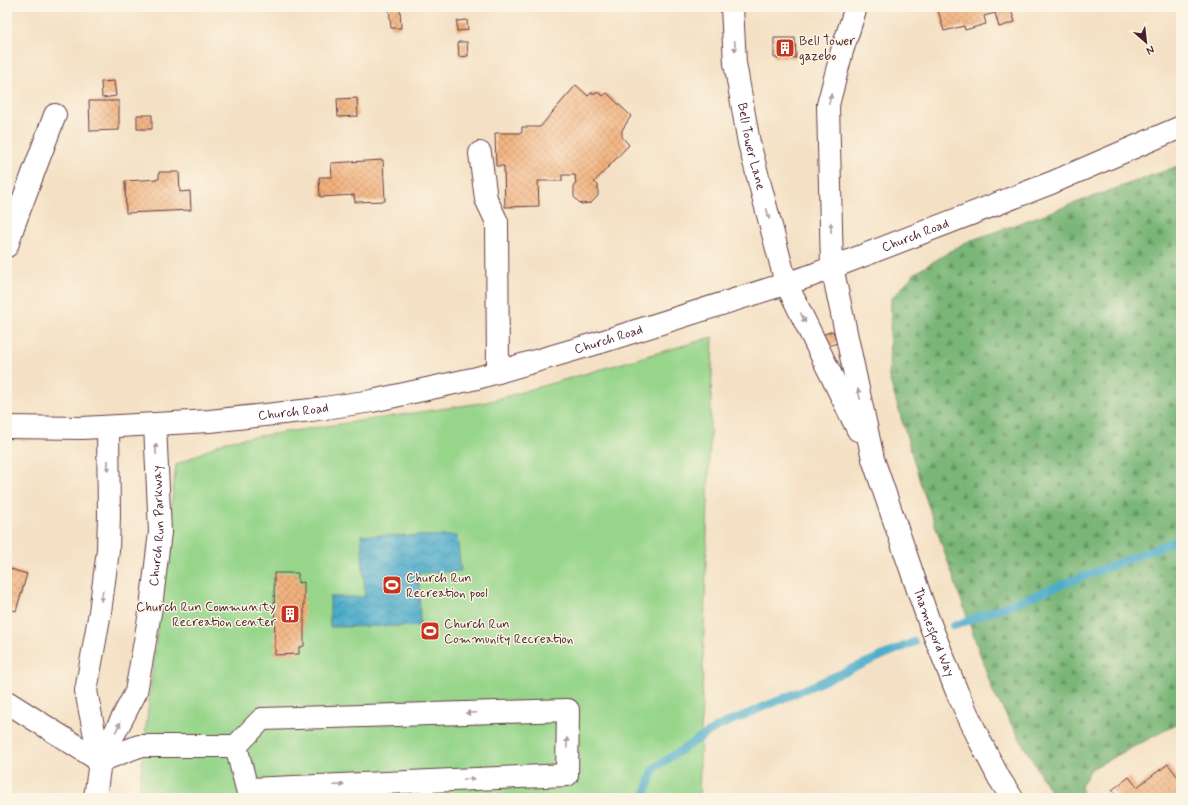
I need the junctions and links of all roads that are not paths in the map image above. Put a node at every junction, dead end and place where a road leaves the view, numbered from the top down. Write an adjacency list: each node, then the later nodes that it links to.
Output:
1 (732, 7): 8 (street, Bell Tower Lane, one-way to 8)
2 (856, 7): 7 (street, one-way to 2)
3 (55, 115): 6 (street)
4 (1181, 127): 7 (street, Church Road)
5 (480, 153): 9 (street)
6 (7, 246)
7 (832, 267): 8 (street, Church Road); 13 (street, Thamesford Way, one-way to 7)
8 (786, 283): 9 (street, Church Road); 13 (street, Thamesford Way, one-way to 13)
9 (498, 372): 10 (street, Church Road)
10 (155, 424): 12 (street, Church Road); 16 (street, Church Run Parkway, one-way to 10)
11 (7, 427): 12 (street, Church Road)
12 (108, 427): 16 (street, Church Run Parkway, one-way to 16)
13 (873, 460): 18 (street, Thamesford Way)
14 (7, 702): 16 (street)
15 (236, 746): 15 (street, one-way to 15); 16 (street)
16 (100, 761): 17 (street, Church Run Parkway)
17 (95, 798)
18 (1012, 798)

